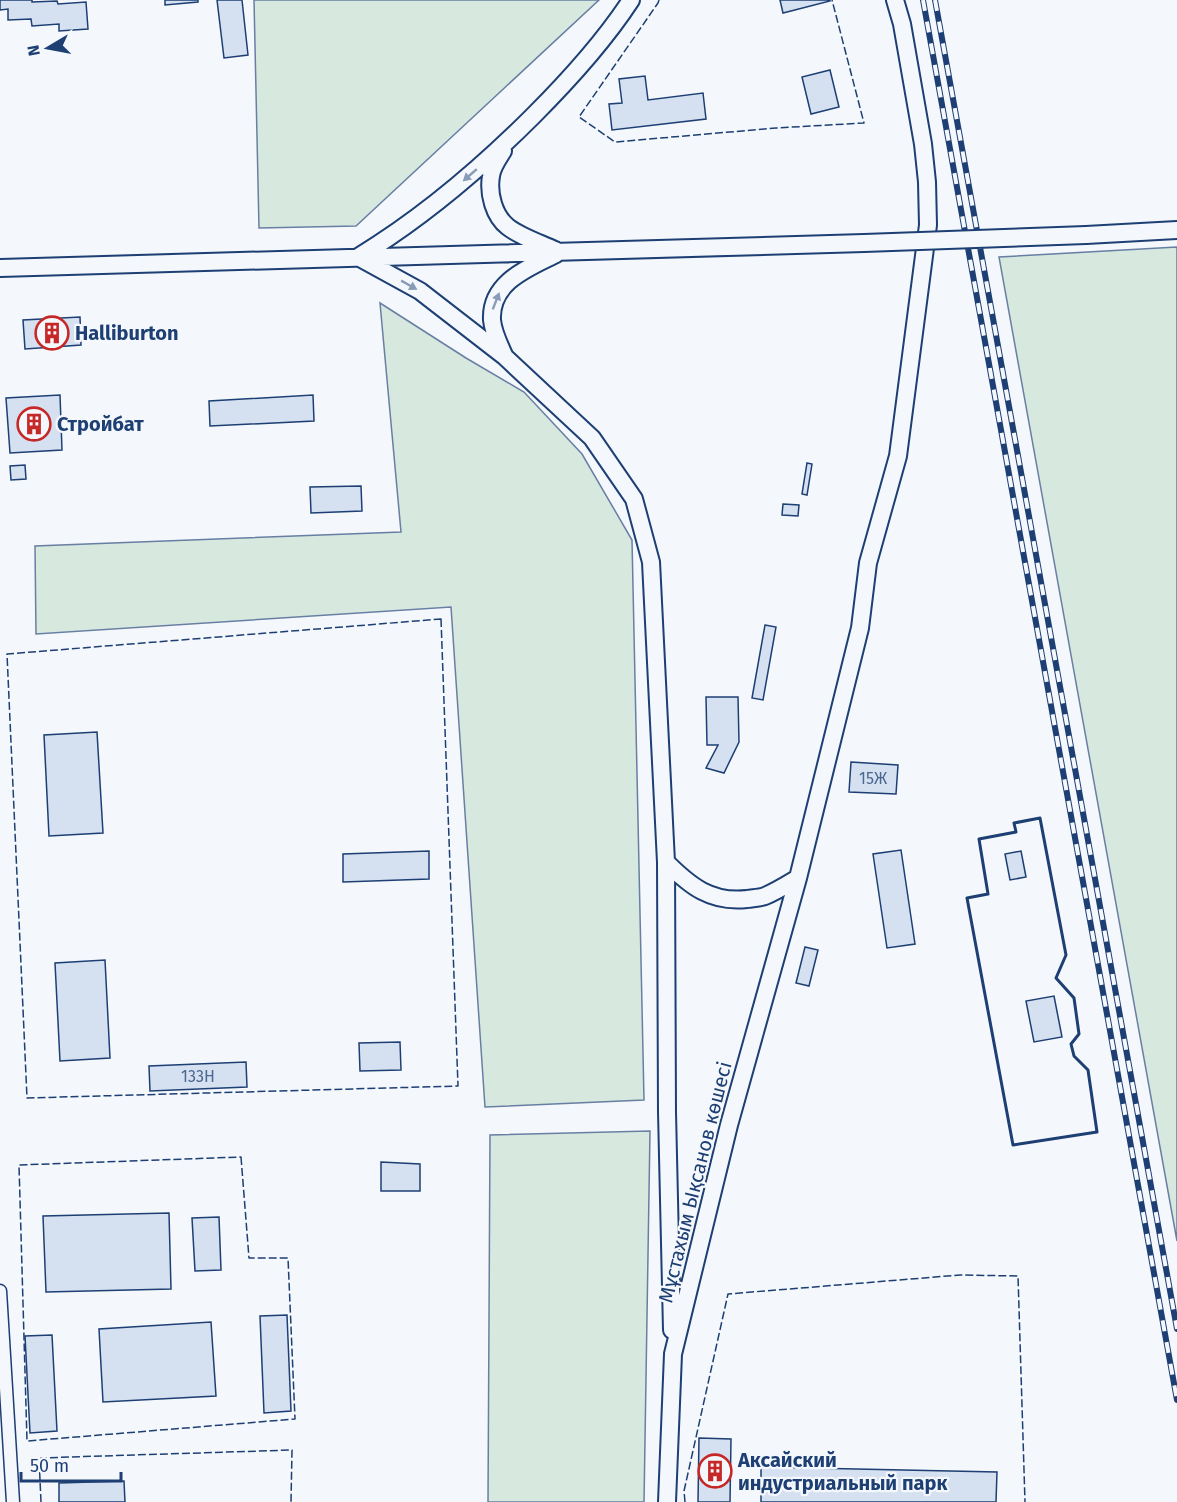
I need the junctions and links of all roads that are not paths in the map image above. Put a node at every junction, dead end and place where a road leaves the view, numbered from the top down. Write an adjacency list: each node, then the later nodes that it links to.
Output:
1 (631, 0): 3 (main road)
2 (895, 0): 10 (main road, Мұстахым Ықсанов көшесі)
3 (514, 136): 5 (main road); 6 (main road, one-way to 6)
4 (1177, 230): 5 (main road, bridge)
5 (560, 252): 6 (main road); 8 (main road, one-way to 5)
6 (358, 257): 7 (main road); 8 (main road, one-way to 8)
7 (0, 268)
8 (504, 356): 9 (main road)
9 (666, 862): 10 (main road); 12 (main road)
10 (798, 878): 12 (main road, Мұстахым Ықсанов көшесі)
11 (0, 1291): 13 (street)
12 (673, 1354): 14 (main road, Мұстахым Ықсанов көшесі)
13 (14, 1502)
14 (667, 1502)

